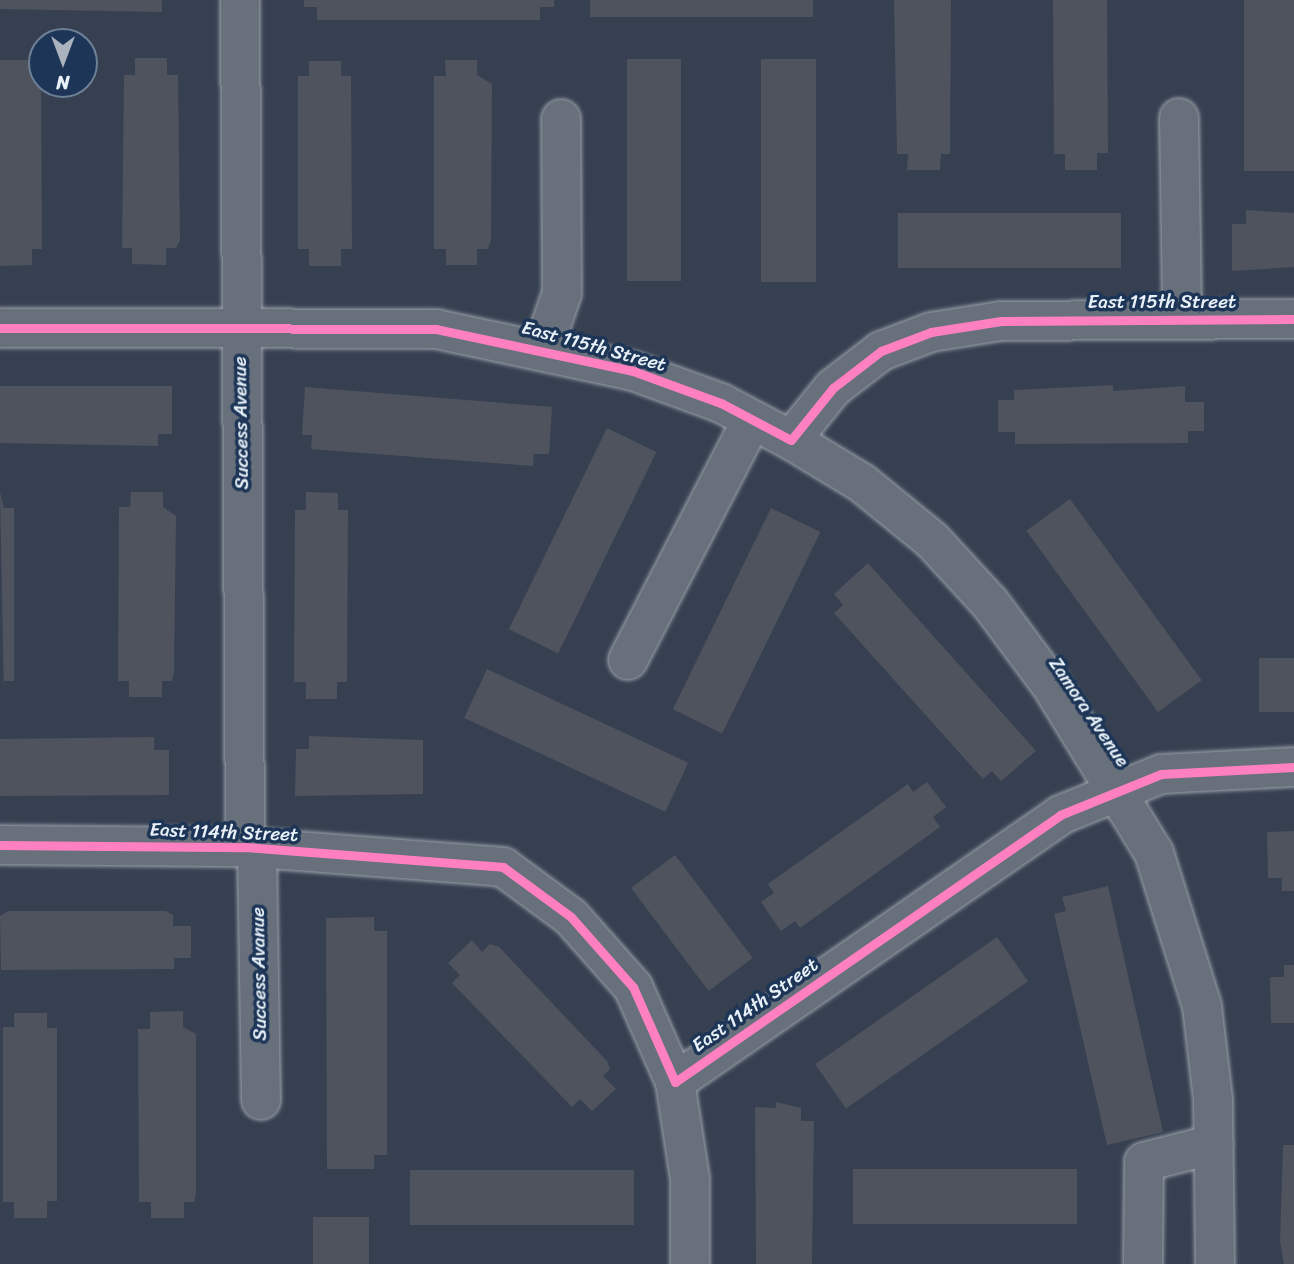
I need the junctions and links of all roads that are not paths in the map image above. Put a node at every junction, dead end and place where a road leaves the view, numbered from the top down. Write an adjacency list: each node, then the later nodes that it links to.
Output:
1 (240, 0): 7 (street, Success Avenue)
2 (1179, 118): 4 (street)
3 (561, 119): 8 (street)
4 (1182, 319): 5 (street, East 115th Street); 10 (street, East 115th Street)
5 (1294, 319)
6 (0, 328): 7 (street, East 115th Street)
7 (240, 328): 8 (street, East 115th Street); 15 (street, Success Avenue)
8 (543, 348): 9 (street, East 115th Street)
9 (752, 420): 10 (street, East 115th Street); 11 (street)
10 (791, 440): 13 (street, Zamora Avenue)
11 (628, 660)
12 (1294, 767): 13 (street, East 114th Street)
13 (1118, 788): 16 (street, East 114th Street); 18 (street, Zamora Avenue)
14 (0, 845): 15 (street, East 114th Street)
15 (251, 847): 16 (street, East 114th Street); 17 (street, Success Avanue)
16 (676, 1082): 19 (street)
17 (261, 1100)
18 (1214, 1144): 20 (street); 21 (street, Zamora Avenue)
19 (690, 1264)
20 (1143, 1264)
21 (1215, 1264)

